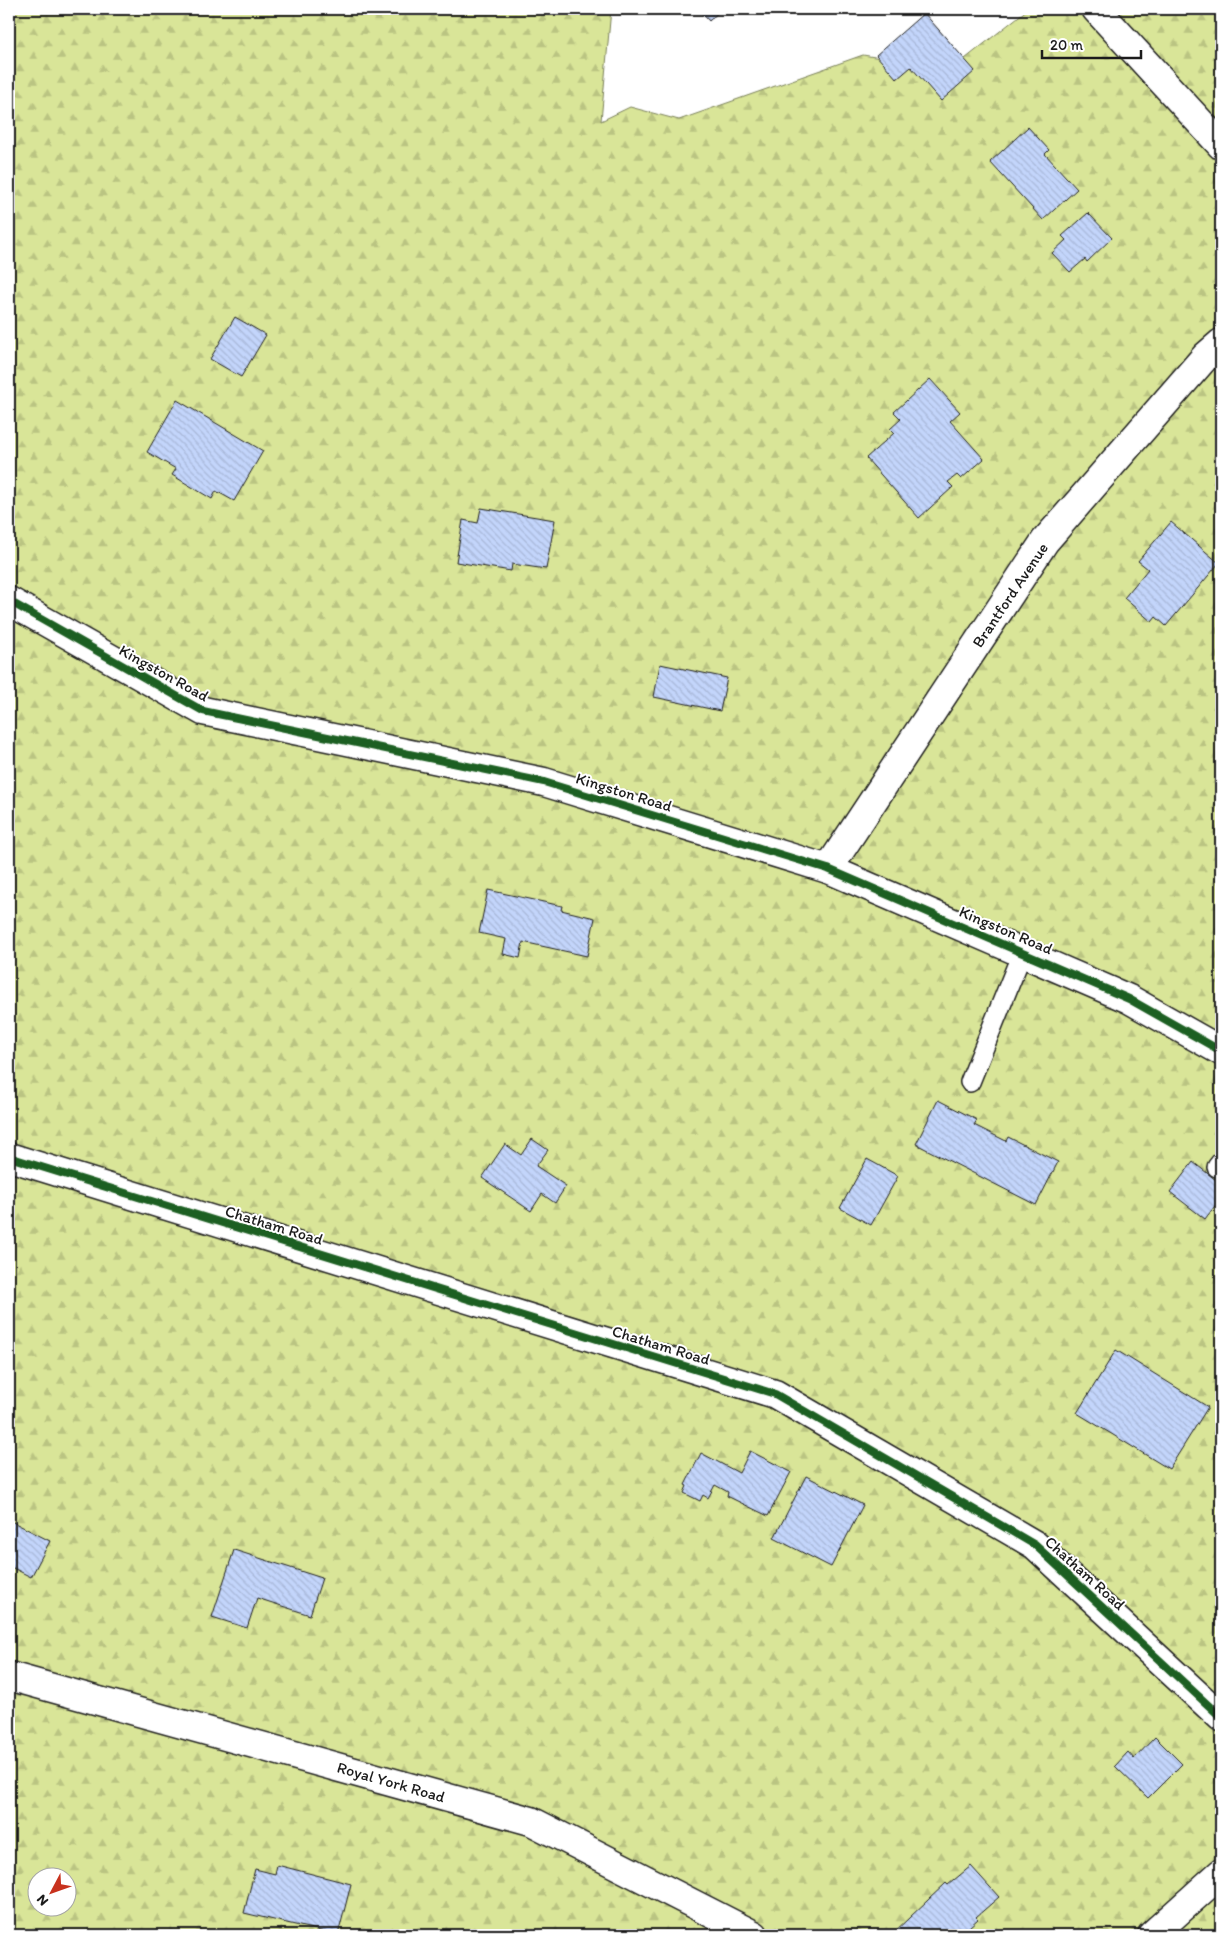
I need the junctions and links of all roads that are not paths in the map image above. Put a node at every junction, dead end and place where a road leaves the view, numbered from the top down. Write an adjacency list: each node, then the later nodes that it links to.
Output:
1 (1096, 9): 2 (street)
2 (1221, 145)
3 (1221, 343): 5 (street, Brantford Avenue)
4 (9, 600): 5 (street, Kingston Road)
5 (828, 869): 6 (street, Kingston Road)
6 (1022, 953): 7 (street, Kingston Road); 8 (lane)
7 (1221, 1051)
8 (970, 1082)
9 (9, 1157): 11 (street, Chatham Road)
10 (9, 1676): 13 (street, Royal York Road)
11 (1221, 1717)
12 (1221, 1873): 14 (street)
13 (754, 1935)
14 (1152, 1935)

